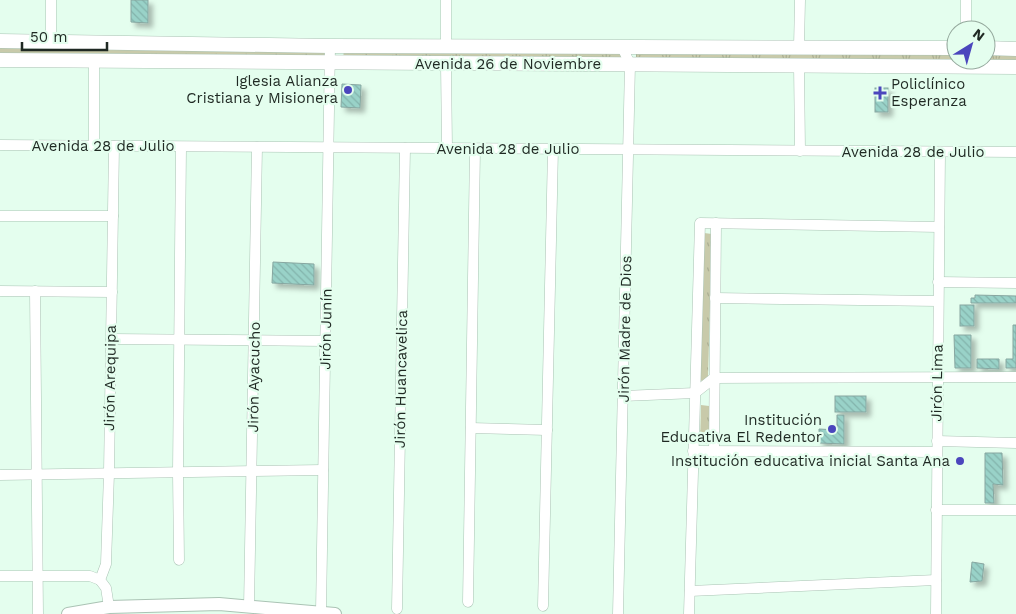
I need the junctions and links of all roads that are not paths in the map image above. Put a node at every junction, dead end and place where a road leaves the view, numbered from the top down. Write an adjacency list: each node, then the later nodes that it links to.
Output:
1 (51, 0): 7 (street)
2 (446, 0): 9 (street)
3 (800, 0): 11 (street)
4 (966, 0): 5 (street)
5 (966, 20)
6 (0, 41): 7 (main road, Avenida 26 de Noviembre)
7 (51, 42): 8 (main road, Avenida 26 de Noviembre)
8 (330, 46): 9 (main road, Avenida 26 de Noviembre); 17 (street, Jirón Junín)
9 (446, 46): 10 (main road, Avenida 26 de Noviembre)
10 (622, 47): 11 (main road, Avenida 26 de Noviembre); 19 (street, Jirón Madre de Dios)
11 (799, 47): 12 (main road, Avenida 26 de Noviembre)
12 (946, 48)
13 (996, 48): 14 (main road)
14 (1016, 49)
15 (0, 60): 16 (main road, Avenida 26 de Noviembre)
16 (94, 61): 17 (main road, Avenida 26 de Noviembre); 23 (street)
17 (330, 64): 18 (main road, Avenida 26 de Noviembre); 27 (street, Jirón Junín)
18 (446, 64): 19 (main road, Avenida 26 de Noviembre); 29 (street)
19 (630, 64): 20 (main road, Avenida 26 de Noviembre); 32 (street, Jirón Madre de Dios)
20 (799, 64): 21 (main road, Avenida 26 de Noviembre); 33 (street)
21 (1016, 67)
22 (0, 145): 23 (street, Avenida 28 de Julio)
23 (94, 146): 24 (street, Avenida 28 de Julio)
24 (114, 146): 25 (street, Avenida 28 de Julio); 37 (street, Jirón Arequipa)
25 (181, 146): 26 (street, Avenida 28 de Julio); 48 (street)
26 (257, 147): 27 (street, Avenida 28 de Julio); 49 (street, Jirón Ayacucho)
27 (328, 148): 28 (street, Avenida 28 de Julio); 50 (street, Jirón Junín)
28 (405, 148): 29 (street, Avenida 28 de Julio); 81 (street, Jirón Huancavelica)
29 (447, 148): 30 (street, Avenida 28 de Julio)
30 (475, 149): 31 (street, Avenida 28 de Julio); 56 (street)
31 (553, 149): 32 (street, Avenida 28 de Julio); 57 (street)
32 (629, 150): 33 (street, Avenida 28 de Julio); 55 (street, Jirón Madre de Dios)
33 (800, 151): 34 (street, Avenida 28 de Julio)
34 (940, 152): 35 (street, Avenida 28 de Julio); 39 (street, Jirón Lima)
35 (1016, 152)
36 (0, 216): 37 (street)
37 (113, 216): 44 (street, Jirón Arequipa)
38 (716, 223): 39 (street); 45 (street); 54 (street)
39 (939, 227): 40 (street, Jirón Lima)
40 (938, 282): 41 (street); 46 (street, Jirón Lima)
41 (1016, 283)
42 (0, 291): 43 (street)
43 (35, 291): 44 (street); 66 (street)
44 (112, 292): 47 (street, Jirón Arequipa)
45 (715, 298): 46 (street); 52 (street)
46 (938, 301): 53 (street, Jirón Lima)
47 (111, 339): 48 (street); 65 (street, Jirón Arequipa)
48 (179, 340): 49 (street); 64 (street)
49 (254, 340): 50 (street); 63 (street, Jirón Ayacucho)
50 (325, 340): 62 (street, Jirón Junín)
51 (1016, 377): 53 (street)
52 (714, 378): 53 (street); 54 (street); 61 (street)
53 (937, 378): 59 (street, Jirón Lima)
54 (695, 393): 55 (street); 60 (street)
55 (623, 396): 86 (street, Jirón Madre de Dios)
56 (471, 428): 57 (street); 76 (street)
57 (547, 430): 77 (street)
58 (1016, 443): 59 (street)
59 (937, 447): 61 (street); 68 (street, Jirón Lima)
60 (693, 451): 61 (street); 75 (street)
61 (714, 451)
62 (323, 470): 63 (street); 82 (street, Jirón Junín)
63 (252, 471): 64 (street); 79 (street, Jirón Ayacucho)
64 (178, 472): 65 (street); 70 (street)
65 (109, 473): 66 (street); 73 (street, Jirón Arequipa)
66 (37, 474): 67 (street); 71 (street)
67 (0, 475)
68 (936, 510): 69 (street); 74 (street, Jirón Lima)
69 (1016, 510)
70 (179, 560)
71 (36, 575): 72 (street); 73 (street); 83 (street)
72 (0, 576)
73 (100, 580): 78 (street)
74 (936, 580): 75 (street); 88 (street, Jirón Lima)
75 (690, 591): 87 (street)
76 (468, 602)
77 (543, 606)
78 (109, 607): 80 (street); 84 (street)
79 (249, 607): 80 (street); 82 (street)
80 (222, 609)
81 (397, 609)
82 (321, 612): 85 (street)
83 (38, 614)
84 (68, 614)
85 (334, 614)
86 (618, 614)
87 (689, 614)
88 (936, 614)

